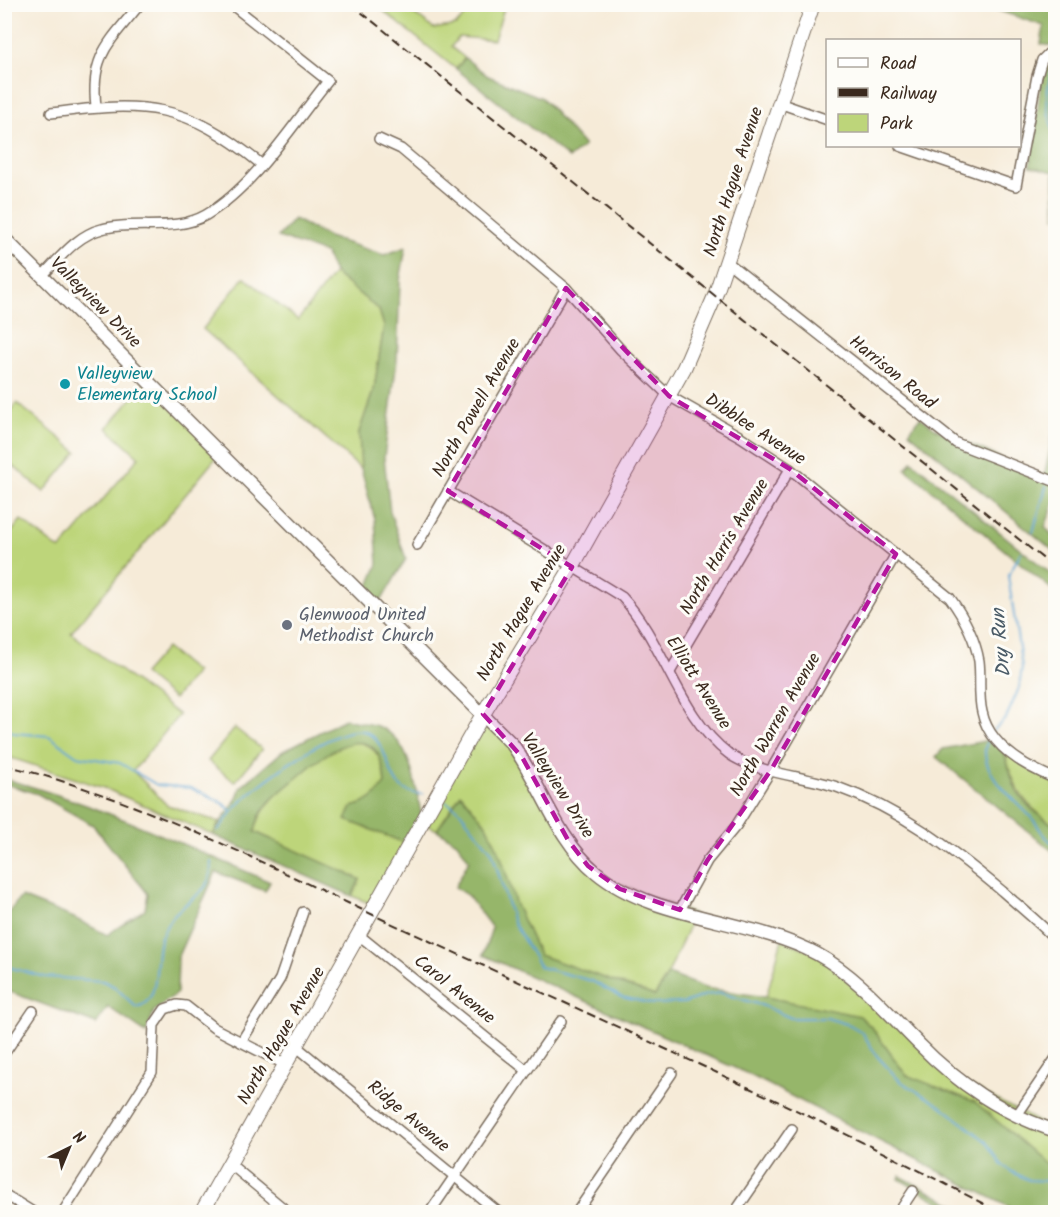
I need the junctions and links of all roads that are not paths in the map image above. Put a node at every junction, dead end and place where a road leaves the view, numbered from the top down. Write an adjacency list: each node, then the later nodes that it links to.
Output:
1 (140, 4): 6 (street)
2 (231, 4): 11 (street)
3 (813, 4): 5 (main road, North Hague Avenue)
4 (1052, 53): 10 (street)
5 (779, 103): 8 (street); 13 (main road, North Hague Avenue)
6 (96, 106): 7 (street); 11 (street)
7 (51, 113)
8 (826, 119)
9 (379, 139): 15 (street, Dibblee Avenue)
10 (903, 147)
11 (261, 164): 14 (street)
12 (4, 238): 14 (street, Valleyview Drive)
13 (726, 261): 16 (main road, North Hague Avenue); 18 (street, Harrison Road)
14 (42, 276): 24 (street, Valleyview Drive)
15 (566, 288): 16 (street, Dibblee Avenue); 19 (street, North Powell Avenue)
16 (669, 396): 17 (street, Dibblee Avenue); 22 (main road, North Hague Avenue)
17 (790, 469): 21 (street, Dibblee Avenue); 23 (street, North Harris Avenue)
18 (1056, 482)
19 (448, 491): 20 (street, North Powell Avenue); 22 (street, Elliott Avenue)
20 (417, 545)
21 (896, 554): 25 (street, North Warren Avenue); 26 (street, Dibblee Avenue)
22 (572, 567): 23 (street, Elliott Avenue); 24 (main road, North Hague Avenue)
23 (670, 672): 25 (street, Elliott Avenue)
24 (483, 714): 27 (street, Valleyview Drive); 29 (main road, North Hague Avenue)
25 (771, 770): 27 (street, North Warren Avenue); 30 (street, Elliott Avenue)
26 (1056, 779)
27 (680, 910): 40 (street, Valleyview Drive)
28 (303, 912): 33 (street)
29 (360, 936): 34 (main road, North Hague Avenue); 38 (street, Carol Avenue)
30 (1056, 940)
31 (33, 1011): 35 (street)
32 (561, 1021): 38 (street)
33 (241, 1042): 37 (street); 48 (street)
34 (297, 1047): 37 (main road, North Hague Avenue); 44 (street, Ridge Avenue)
35 (4, 1054)
36 (1056, 1058): 40 (street)
37 (286, 1065): 43 (main road, North Hague Avenue)
38 (526, 1070): 44 (street)
39 (672, 1073): 53 (street)
40 (1017, 1115): 42 (street, Valleyview Drive)
41 (792, 1129): 54 (street)
42 (1056, 1131)
43 (230, 1164): 49 (main road, North Hague Avenue); 50 (street)
44 (454, 1177): 51 (street); 52 (street, Ridge Avenue)
45 (914, 1191): 55 (street)
46 (4, 1194): 47 (street)
47 (33, 1212)
48 (63, 1212)
49 (201, 1212)
50 (288, 1212)
51 (430, 1212)
52 (498, 1212)
53 (577, 1212)
54 (735, 1212)
55 (899, 1212)

